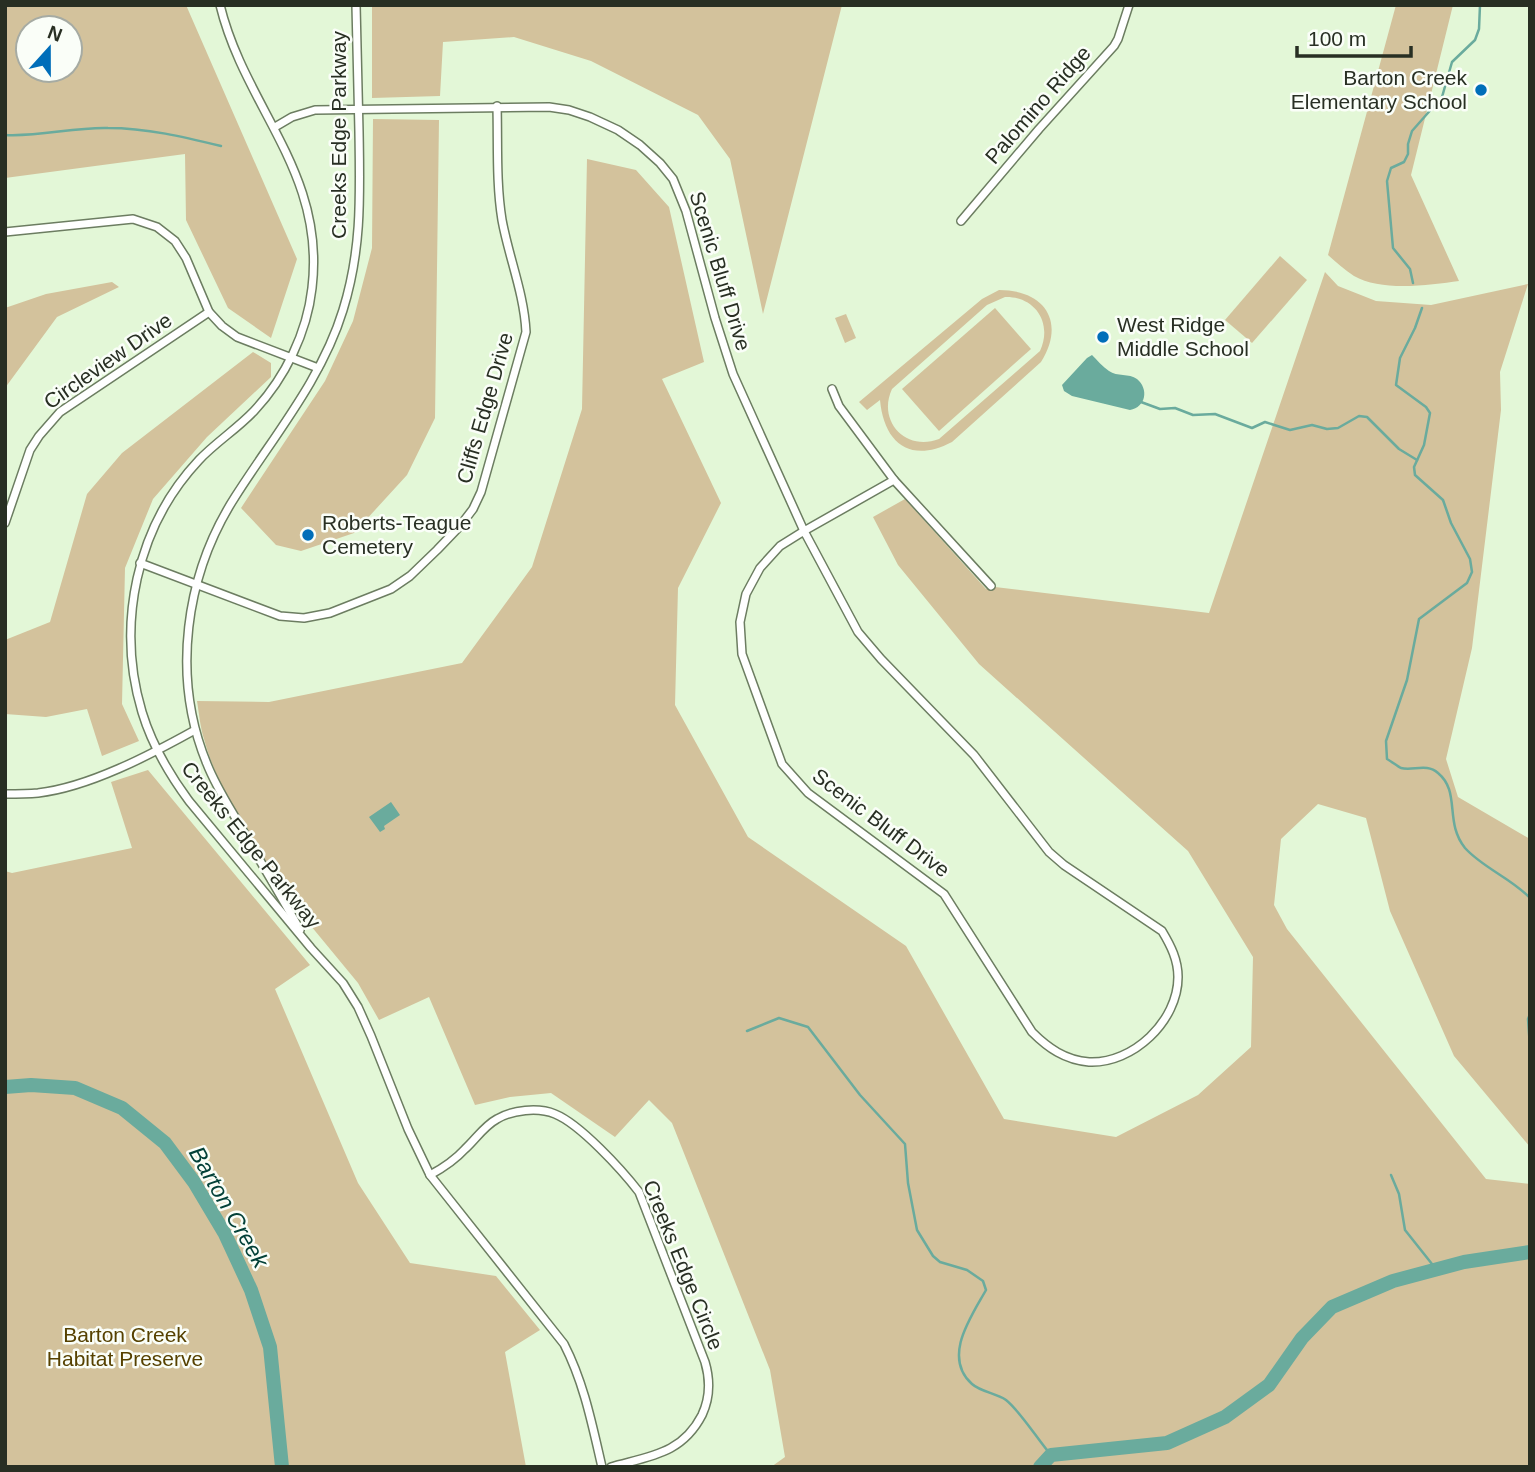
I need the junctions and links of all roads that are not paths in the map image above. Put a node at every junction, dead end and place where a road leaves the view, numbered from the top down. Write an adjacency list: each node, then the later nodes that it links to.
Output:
1 (220, 5): 6 (street, Creeks Edge Parkway)
2 (356, 5): 5 (street, Creeks Edge Parkway)
3 (1129, 5): 7 (street, Palomino Ridge)
4 (497, 106): 5 (street, Scenic Bluff Drive); 15 (street, Scenic Bluff Drive); 17 (street, Cliffs Edge Drive)
5 (358, 108): 6 (street, Scenic Bluff Drive); 11 (street, Creeks Edge Parkway)
6 (275, 127): 10 (street, Creeks Edge Parkway)
7 (961, 221)
8 (5, 232): 9 (street)
9 (209, 312): 10 (street); 14 (street, Circleview Drive)
10 (290, 357): 11 (street); 16 (street, Creeks Edge Parkway)
11 (318, 368): 17 (street, Creeks Edge Parkway)
12 (832, 389): 13 (street)
13 (894, 480): 15 (street, Scenic Bluff Drive); 18 (street)
14 (5, 523)
15 (804, 531): 15 (street, Scenic Bluff Drive)
16 (140, 563): 17 (street, Cliffs Edge Drive); 20 (street, Creeks Edge Parkway)
17 (195, 585): 19 (street, Creeks Edge Parkway)
18 (991, 586)
19 (195, 730): 20 (street); 22 (street, Creeks Edge Parkway)
20 (157, 751): 21 (street); 22 (street, Creeks Edge Parkway)
21 (5, 794)
22 (312, 948): 23 (street, Creeks Edge Parkway)
23 (430, 1175): 24 (street, Creeks Edge Parkway); 25 (street, Creeks Edge Circle)
24 (602, 1467)
25 (611, 1467)

